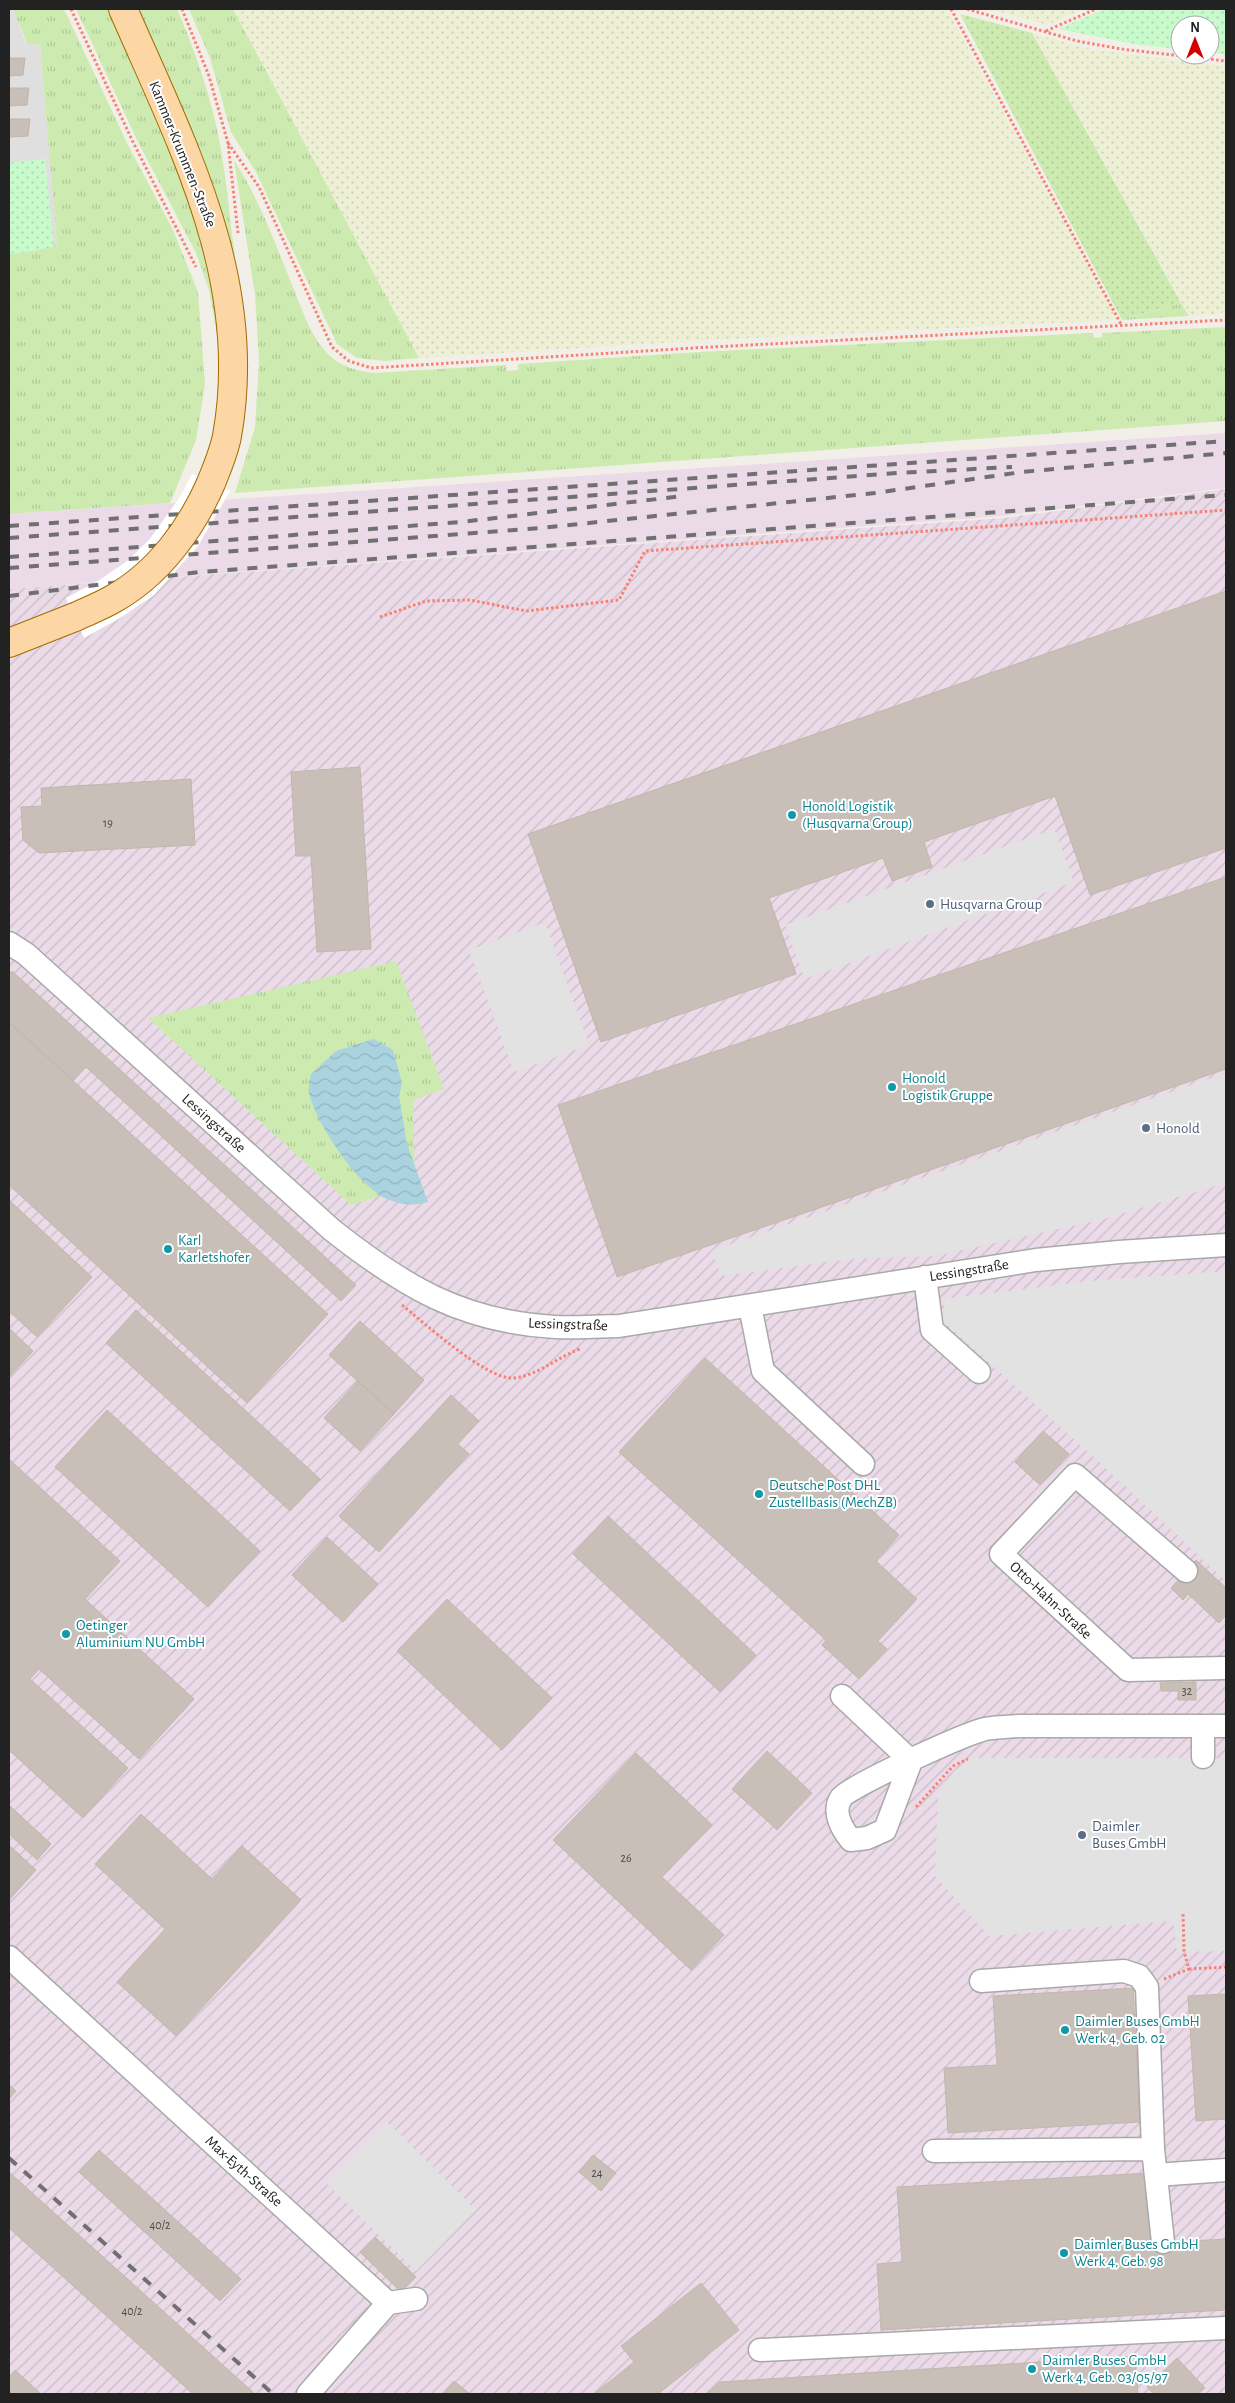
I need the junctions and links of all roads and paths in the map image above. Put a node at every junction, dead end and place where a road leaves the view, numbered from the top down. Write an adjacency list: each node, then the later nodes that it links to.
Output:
1 (70, 9): 9 (path)
2 (123, 9): 14 (main road, Kammer-Krummen-Straße, bridge)
3 (182, 9): 11 (path)
4 (951, 9): 11 (path)
5 (967, 9): 7 (path)
6 (1096, 9): 7 (path)
7 (1046, 31): 8 (path)
8 (1226, 61)
9 (198, 273)
10 (1226, 320): 11 (path)
11 (1122, 326)
12 (1226, 510): 13 (path)
13 (380, 617)
14 (9, 643)
15 (9, 943): 19 (street, Lessingstraße)
16 (1226, 1245): 17 (street, Lessingstraße)
17 (925, 1277): 19 (street, Lessingstraße); 21 (street)
18 (394, 1298): 20 (path)
19 (750, 1306): 22 (street)
20 (588, 1346)
21 (979, 1372)
22 (862, 1464)
23 (1186, 1571): 24 (street, Otto-Hahn-Straße)
24 (1226, 1668)
25 (842, 1696): 30 (street)
26 (1203, 1726): 27 (street); 29 (street); 30 (street)
27 (1226, 1726)
28 (976, 1755): 31 (path)
29 (1203, 1758)
30 (911, 1762): 31 (street); 31 (street)
31 (885, 1830)
32 (1183, 1912): 35 (path)
33 (9, 1957): 44 (street, Max-Eyth-Straße)
34 (1226, 1967): 35 (path)
35 (1189, 1969): 37 (path)
36 (981, 1981): 37 (street)
37 (1147, 1987): 38 (street)
38 (1153, 2149): 39 (street); 41 (street)
39 (934, 2151)
40 (1226, 2170): 41 (street)
41 (1156, 2175): 42 (street)
42 (1164, 2242)
43 (416, 2299): 44 (street)
44 (388, 2303): 47 (street)
45 (1226, 2328): 46 (street)
46 (760, 2350)
47 (308, 2394)

